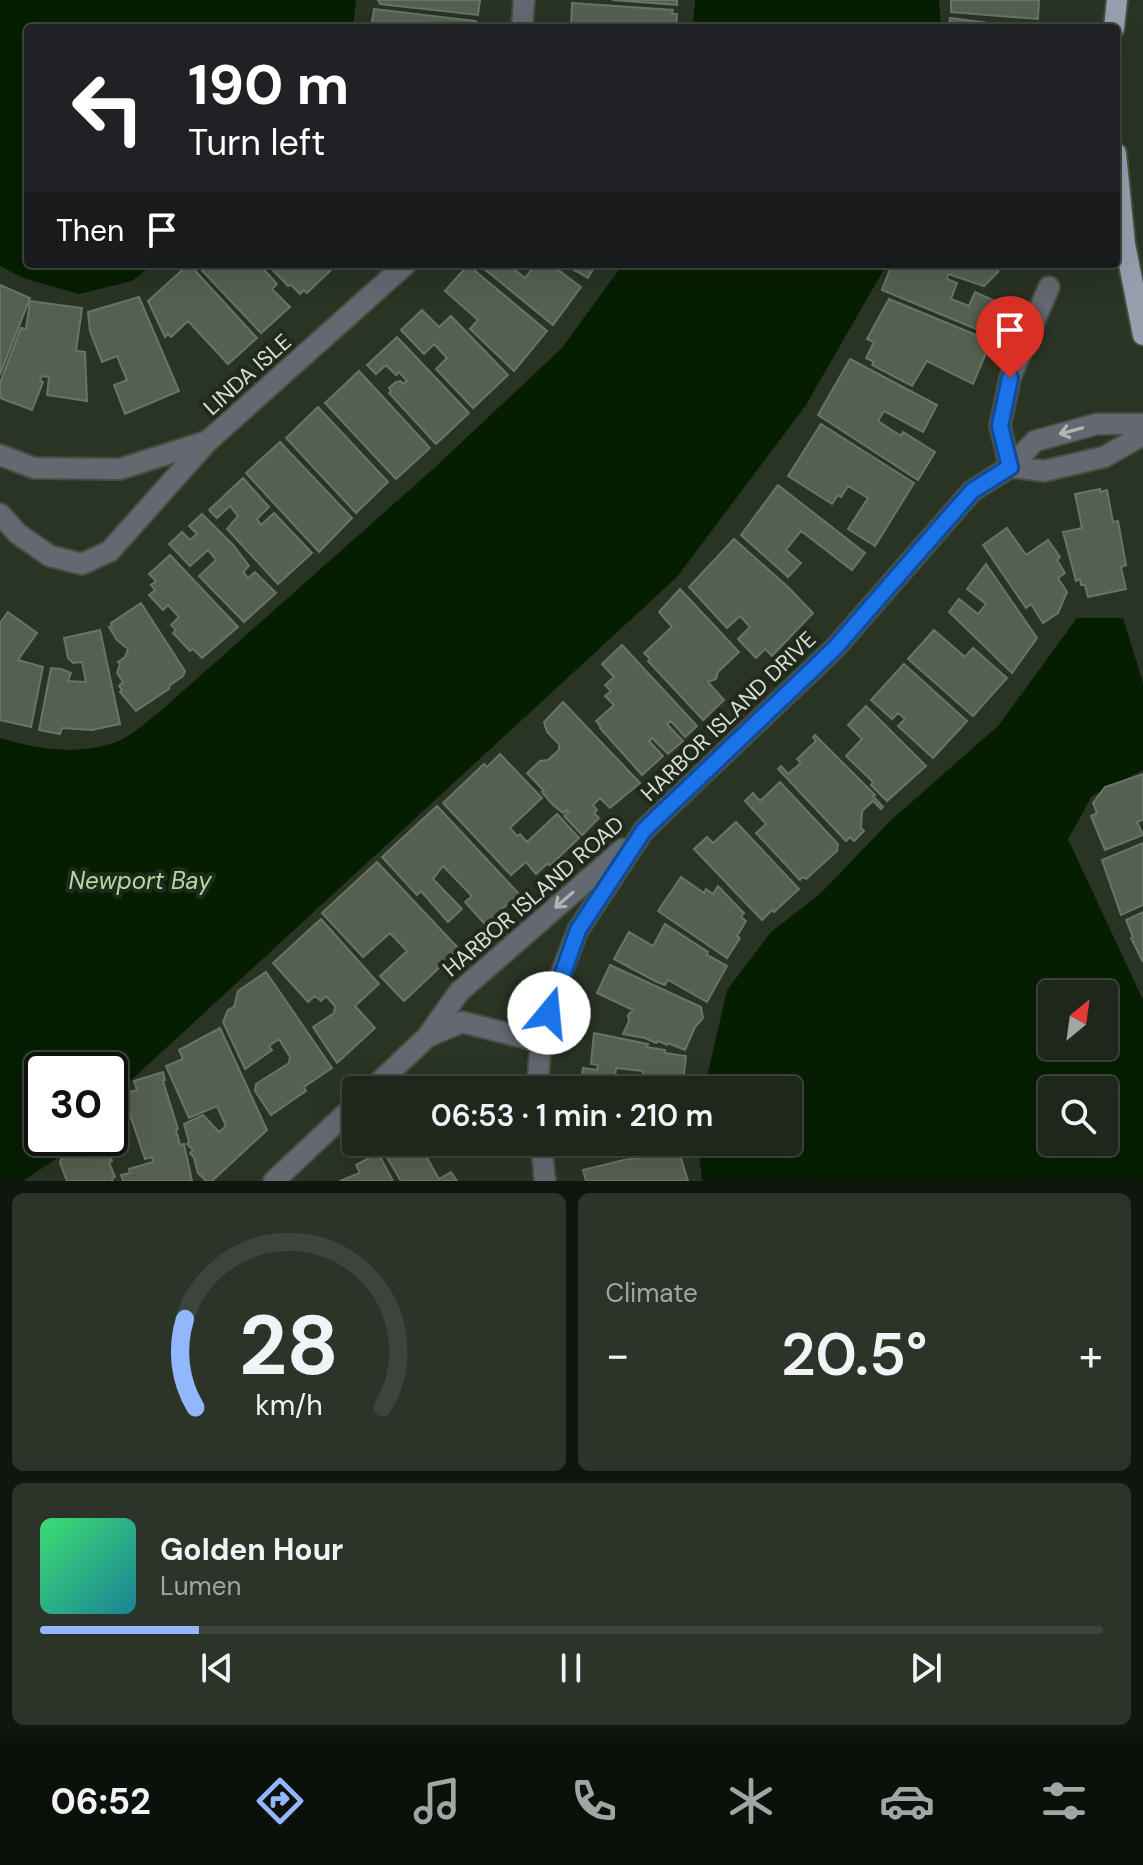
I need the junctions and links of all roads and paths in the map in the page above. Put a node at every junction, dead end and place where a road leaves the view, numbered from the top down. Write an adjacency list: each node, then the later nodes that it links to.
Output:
1 (524, 0): 3 (street)
2 (1117, 0): 4 (main road)
3 (522, 24)
4 (1114, 24)
5 (1120, 193): 8 (main road)
6 (402, 268): 11 (street, LINDA ISLE)
7 (1049, 287): 13 (street)
8 (1143, 335)
9 (1143, 424): 13 (street, HARBOR ISLAND DRIVE, one-way to 13)
10 (1143, 435): 13 (street)
11 (208, 441): 12 (street, LINDA ISLE); 14 (street)
12 (0, 455)
13 (1010, 467): 15 (street, HARBOR ISLAND DRIVE)
14 (0, 514)
15 (644, 830): 16 (street, HARBOR ISLAND ROAD, one-way to 16); 17 (street, HARBOR ISLAND DRIVE)
16 (427, 1037): 17 (street, HARBOR ISLAND ROAD); 18 (street, HARBOR ISLAND ROAD)
17 (541, 1042): 19 (street, HARBOR ISLAND DRIVE)
18 (386, 1076)
19 (538, 1076)
20 (342, 1117): 22 (street)
21 (542, 1156): 23 (street)
22 (274, 1181)
23 (545, 1181)

